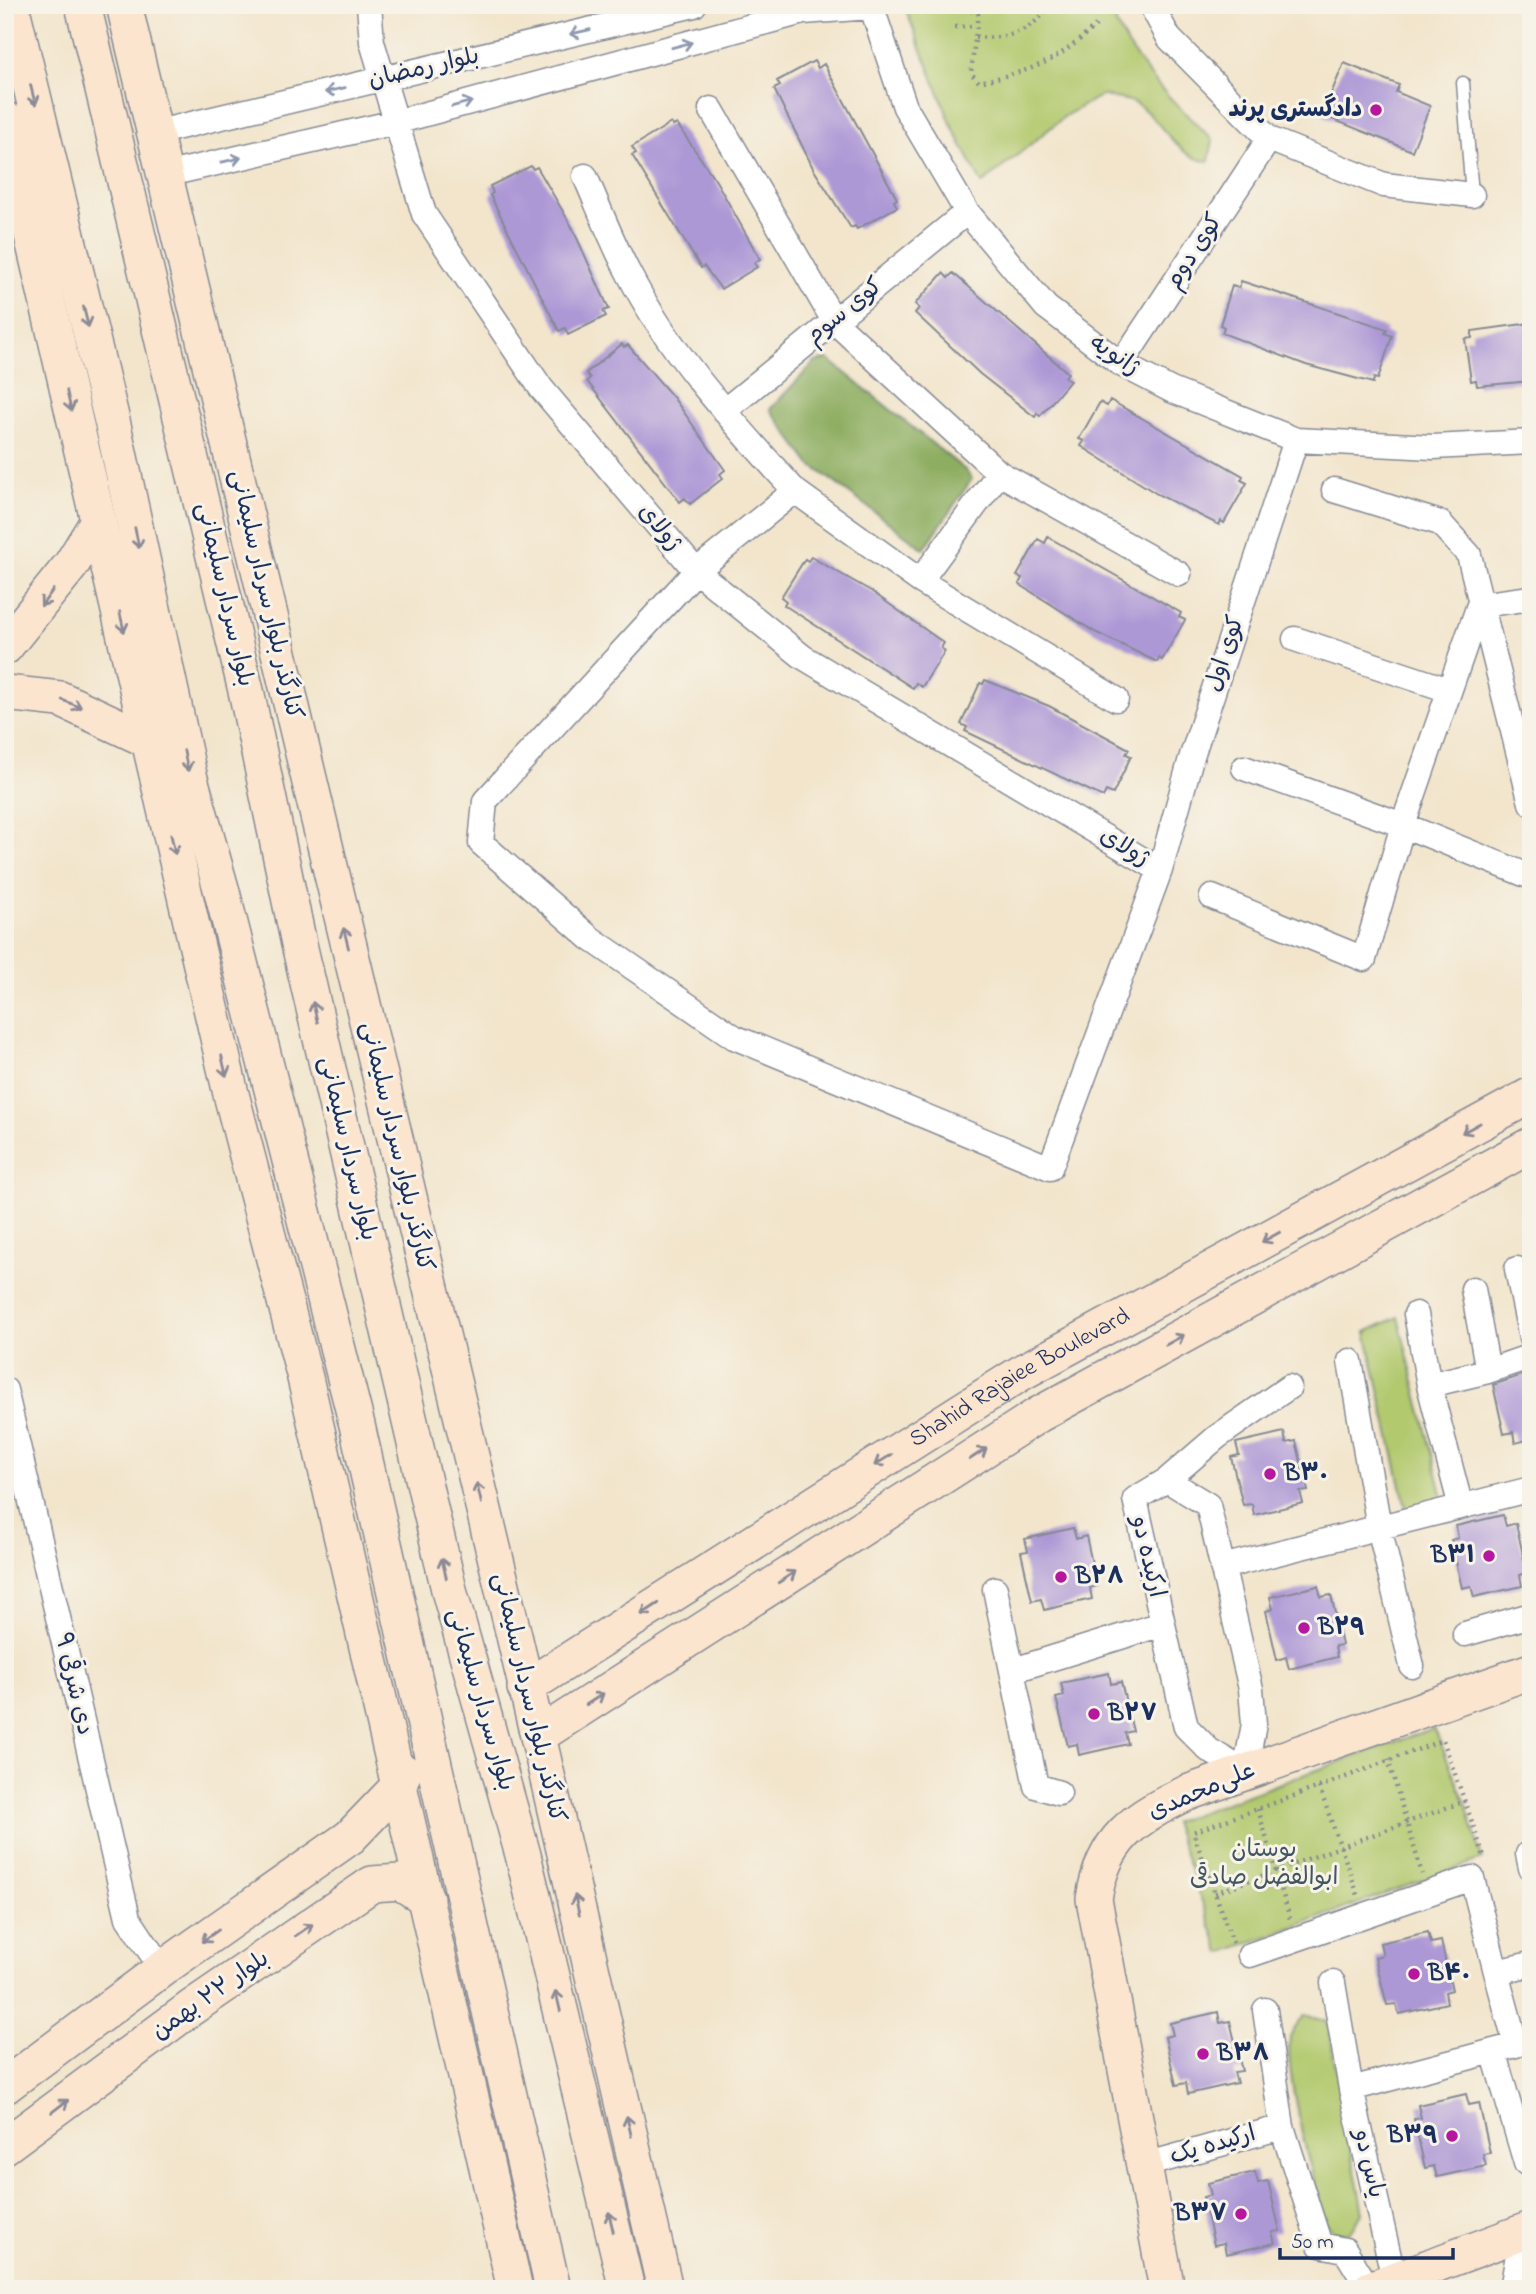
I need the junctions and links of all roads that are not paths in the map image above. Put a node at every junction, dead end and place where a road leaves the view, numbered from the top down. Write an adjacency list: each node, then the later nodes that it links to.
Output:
1 (12, 5): 20 (main road, one-way to 20)
2 (83, 5): 42 (main road, بلوار سردار سلیمانی)
3 (124, 5): 13 (main road, کنارگذر بلوار سردار سلیمانی)
4 (369, 5): 8 (street, ژولای)
5 (694, 5): 8 (street, بلوار رمضان, one-way to 8)
6 (1151, 5): 14 (street)
7 (871, 6): 12 (street, بلوار رمضان, one-way to 7); 19 (street, ژانویه)
8 (383, 79): 12 (street, ژولای); 13 (street, بلوار رمضان, one-way to 13)
9 (1463, 83): 17 (lane)
10 (710, 109): 22 (street)
11 (5, 119): 18 (main road)
12 (396, 122): 15 (street, بلوار رمضان, one-way to 12); 31 (street, ژولای)
13 (154, 133): 15 (main road, کنارگذر بلوار سردار سلیمانی)
14 (1269, 139): 17 (street); 23 (street, کوی دوم)
15 (164, 175): 41 (main road, کنارگذر بلوار سردار سلیمانی)
16 (585, 176): 24 (street)
17 (1472, 195)
18 (24, 198): 20 (main road); 21 (main road)
19 (967, 212): 22 (street, کوی سوم); 23 (street, ژانویه)
20 (71, 252): 21 (main road); 54 (main road, one-way to 54)
21 (49, 314): 30 (main road, one-way to 30)
22 (834, 321): 24 (street, کوی سوم); 27 (street)
23 (1121, 364): 25 (street, ژانویه)
24 (724, 411): 29 (street)
25 (1296, 440): 26 (street, ژانویه); 48 (street, کوی اول)
26 (1531, 442)
27 (999, 472): 32 (street); 33 (street)
28 (1334, 489): 35 (street)
29 (795, 491): 31 (street); 33 (street)
30 (98, 521): 37 (main road, one-way to 37); 43 (main road, one-way to 43)
31 (696, 571): 48 (street, ژولای); 48 (street, کوی اول)
32 (1179, 573)
33 (920, 581): 40 (street)
34 (1531, 598): 35 (street)
35 (1479, 606): 38 (street); 44 (street)
36 (1295, 639): 38 (street)
37 (5, 647)
38 (1449, 690): 47 (street)
39 (5, 693): 43 (main road, one-way to 43)
40 (1116, 699)
41 (296, 727): 42 (main road); 81 (main road, کنارگذر بلوار سردار سلیمانی, one-way to 41)
42 (256, 736): 53 (main road, بلوار سردار سلیمانی, one-way to 42)
43 (150, 741): 85 (main road, one-way to 85)
44 (1524, 741): 46 (street)
45 (1244, 768): 47 (street)
46 (1531, 803)
47 (1404, 825): 49 (street); 50 (street)
48 (1160, 870)
49 (1531, 877)
50 (1212, 897)
51 (1531, 1096): 72 (main road, Shahid Rajaiee Boulevard, one-way to 72)
52 (1531, 1145): 75 (main road, Shahid Rajaiee Boulevard, one-way to 52)
53 (360, 1205): 54 (main road); 58 (main road, بلوار سردار سلیمانی)
54 (308, 1227): 57 (main road)
55 (1517, 1269): 60 (street)
56 (1473, 1289): 63 (street)
57 (330, 1314): 58 (main road); 82 (main road)
58 (386, 1314): 107 (main road, بلوار سردار سلیمانی, one-way to 58)
59 (1416, 1314): 64 (street)
60 (1531, 1338)
61 (1531, 1356): 63 (street)
62 (1350, 1360): 70 (street)
63 (1488, 1371): 64 (street)
64 (1429, 1385): 69 (street)
65 (1289, 1387): 67 (street)
66 (5, 1390): 92 (street, ۹ دی شرقی)
67 (1167, 1480): 71 (street, ارکیده دو); 76 (street, ارکیده دو)
68 (1531, 1489): 69 (street)
69 (1461, 1507): 70 (street)
70 (1379, 1527): 71 (street); 78 (street)
71 (1223, 1567): 84 (street, ارکیده دو)
72 (704, 1574): 75 (main road); 81 (main road, Shahid Rajaiee Boulevard, one-way to 81)
73 (995, 1588): 79 (street)
74 (1531, 1615): 77 (street)
75 (724, 1617): 83 (main road, Shahid Rajaiee Boulevard, one-way to 75)
76 (1162, 1624): 79 (street); 84 (street, ارکیده دو)
77 (1465, 1634)
78 (1412, 1666)
79 (1013, 1670): 86 (street)
80 (1531, 1671): 84 (main road, علی‌محمدی)
81 (525, 1688): 83 (main road, کنارگذر بلوار سردار سلیمانی)
82 (420, 1705): 85 (main road); 106 (main road)
83 (538, 1736): 108 (main road, کنارگذر بلوار سردار سلیمانی, one-way to 83)
84 (1245, 1772): 102 (main road, علی‌محمدی)
85 (397, 1788): 87 (main road, بلوار ۲۲ بهمن); 89 (main road)
86 (1059, 1793)
87 (350, 1837): 88 (main road); 92 (main road, بلوار ۲۲ بهمن, one-way to 92)
88 (372, 1884): 89 (main road); 100 (main road, بلوار ۲۲ بهمن, one-way to 88)
89 (426, 1898): 105 (main road)
90 (1243, 1953): 93 (street)
91 (1531, 1964): 93 (street)
92 (162, 1969): 97 (main road, بلوار ۲۲ بهمن)
93 (1496, 1972): 96 (street)
94 (1333, 1983): 98 (street, یاس دو)
95 (1265, 2010): 99 (street)
96 (1493, 2051): 98 (street); 101 (street)
97 (5, 2086)
98 (1351, 2089): 104 (street, یاس دو)
99 (1282, 2127): 102 (street, ارکیده یک); 104 (street)
100 (5, 2146)
101 (1531, 2161)
102 (1145, 2165): 109 (main road, علی‌محمدی)
103 (1526, 2231): 104 (main road); 110 (street)
104 (1378, 2286)
105 (515, 2289)
106 (553, 2289)
107 (627, 2289)
108 (665, 2289)
109 (1167, 2289)
110 (1512, 2289)

